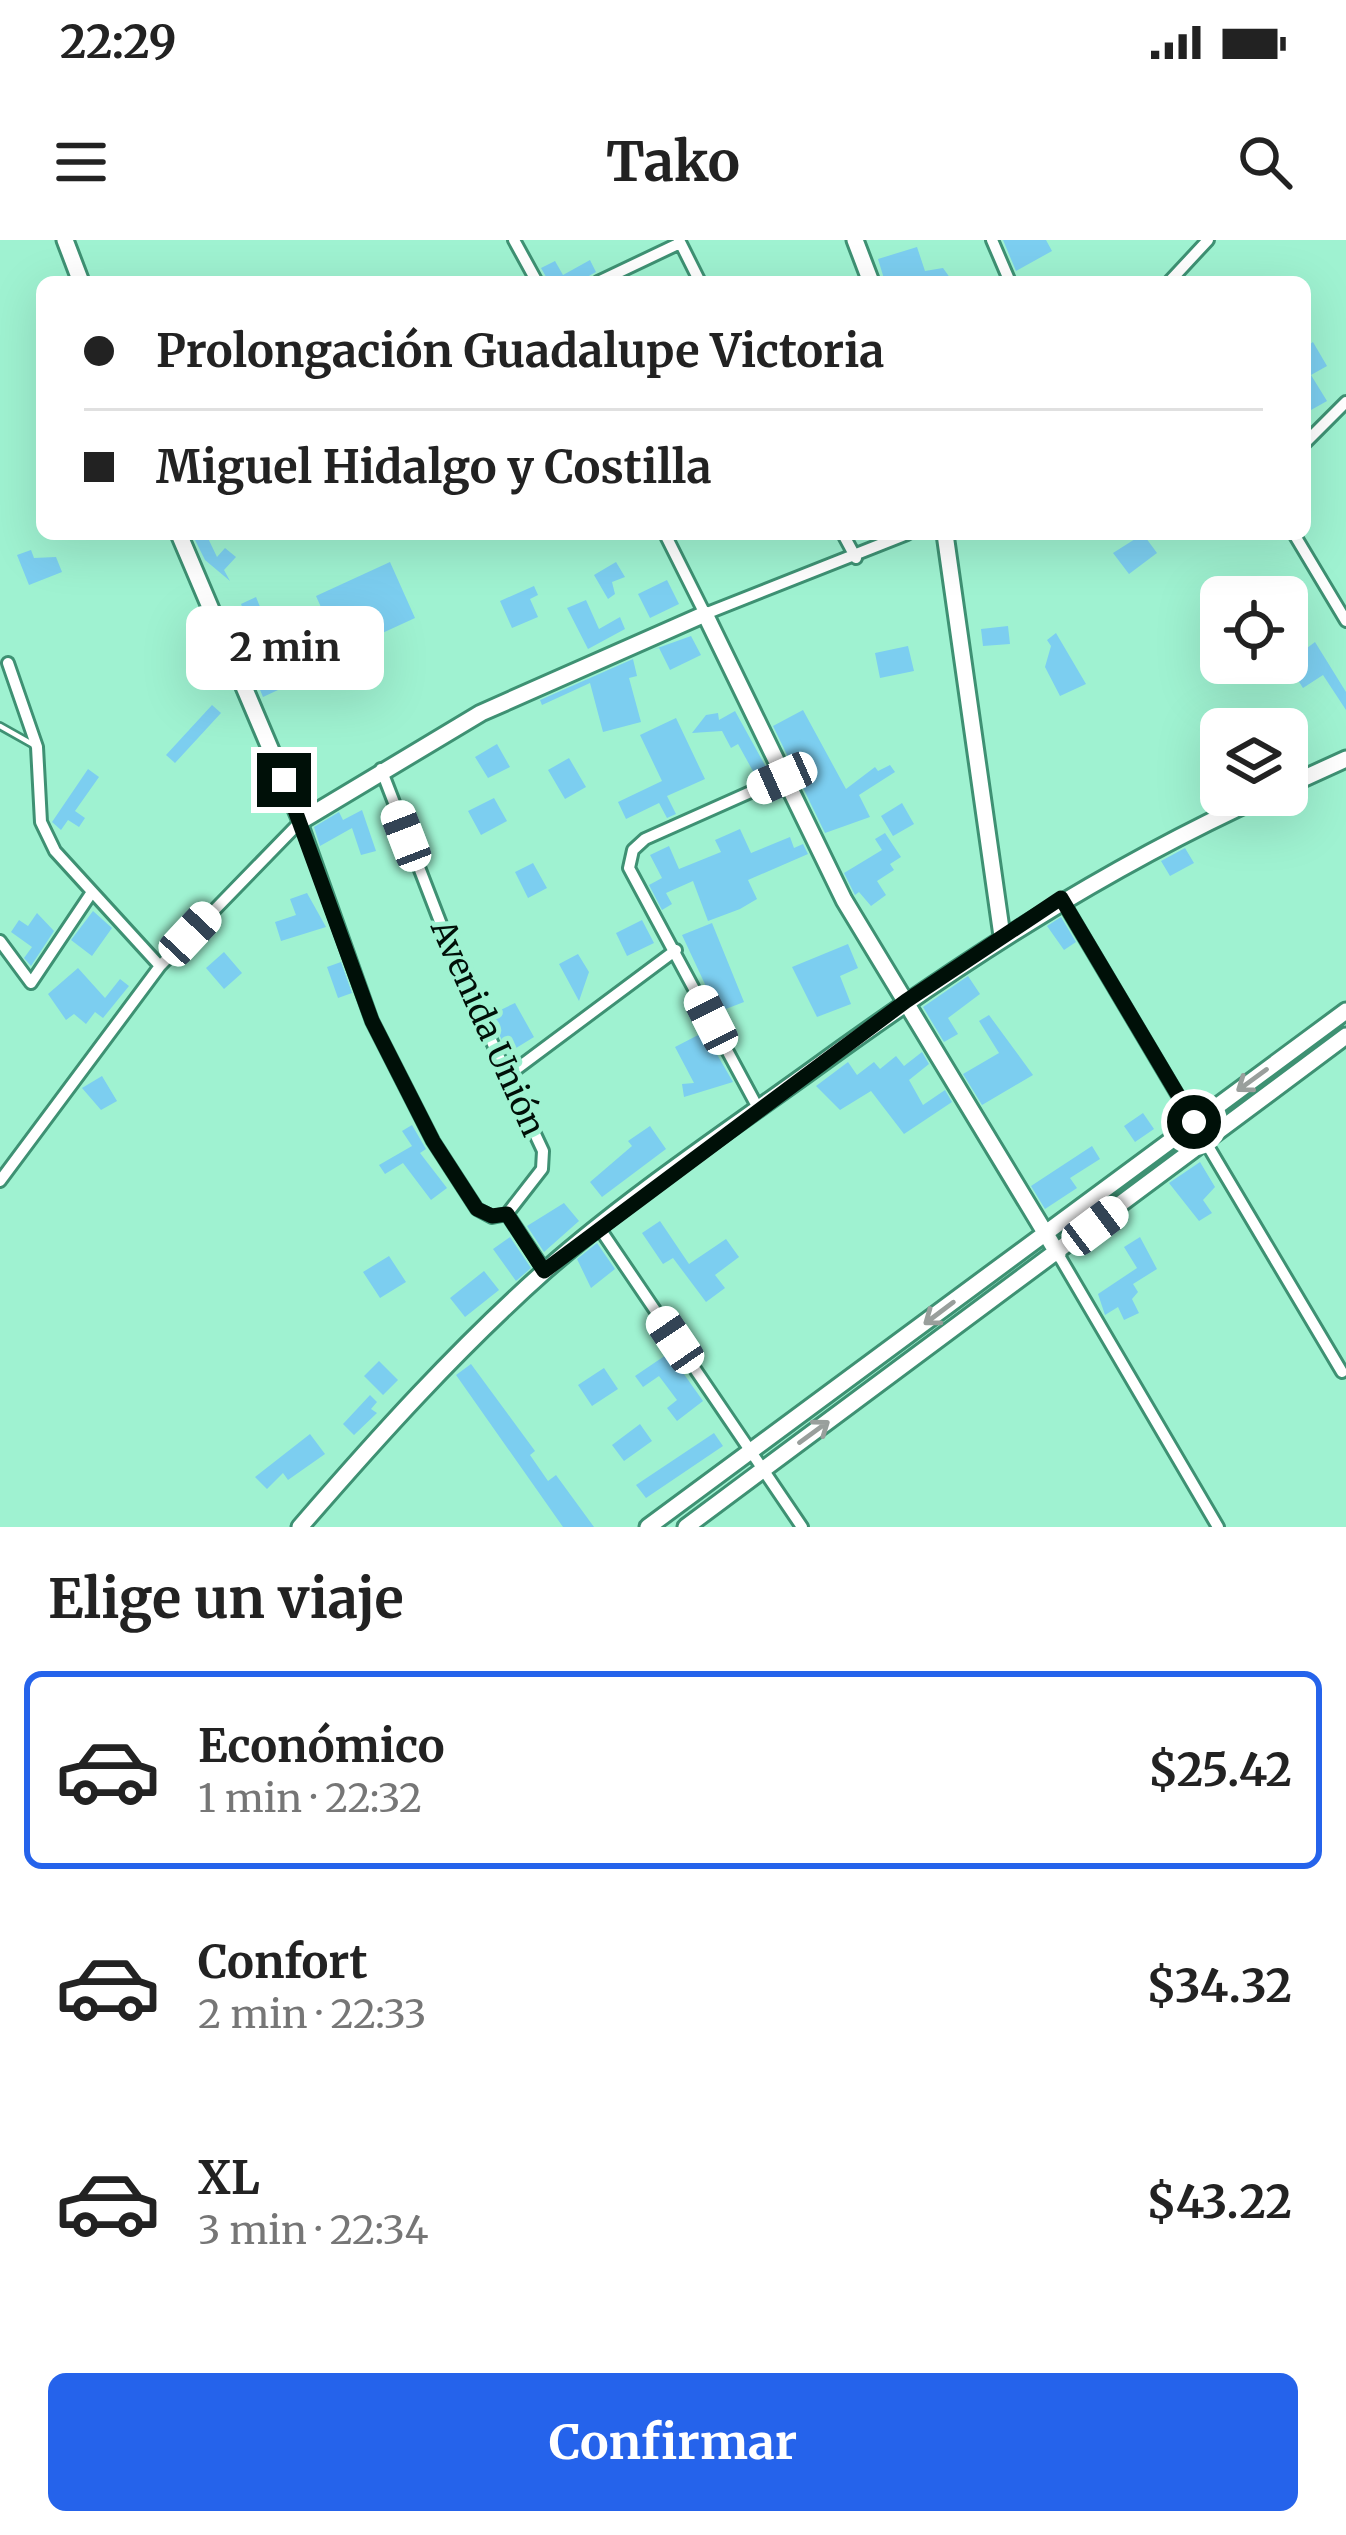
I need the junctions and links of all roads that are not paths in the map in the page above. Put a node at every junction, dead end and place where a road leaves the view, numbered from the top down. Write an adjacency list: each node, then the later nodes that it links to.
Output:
1 (65, 240): 7 (street)
2 (514, 240): 8 (street)
3 (855, 240): 11 (street)
4 (992, 240): 12 (street)
5 (1208, 240): 13 (street)
6 (680, 241): 9 (street); 10 (street)
7 (79, 276)
8 (534, 276)
9 (610, 276)
10 (697, 276)
11 (869, 276)
12 (1007, 276)
13 (1174, 276)
14 (1346, 402): 15 (street)
15 (1311, 437)
16 (182, 540): 33 (street)
17 (668, 540): 23 (street)
18 (847, 540): 22 (street)
19 (894, 540): 22 (street)
20 (946, 540): 36 (street)
21 (1298, 540): 24 (street)
22 (856, 558): 23 (street)
23 (705, 614): 29 (street); 31 (street)
24 (1346, 621)
25 (8, 663): 27 (street)
26 (0, 726): 27 (lane)
27 (37, 747): 34 (street)
28 (1346, 759): 30 (street)
29 (381, 770): 33 (street); 43 (street, Avenida Unión)
30 (1308, 776)
31 (782, 778): 38 (street); 40 (street)
32 (1220, 816): 35 (street)
33 (301, 821): 39 (street); 48 (street)
34 (92, 892): 37 (street); 39 (street)
35 (1061, 898): 36 (street); 45 (street)
36 (1002, 936): 40 (street)
37 (0, 941)
38 (676, 950): 43 (street); 44 (street)
39 (160, 966): 47 (street)
40 (906, 1001): 44 (street); 50 (street)
41 (1346, 1011): 45 (street, one-way to 45)
42 (1346, 1036): 46 (street)
43 (507, 1076): 48 (street, Avenida Unión)
44 (758, 1108): 49 (street)
45 (1194, 1122): 46 (street); 50 (street)
46 (1205, 1143): 51 (street); 53 (street)
47 (0, 1181)
48 (507, 1214): 52 (street)
49 (598, 1226): 52 (street); 54 (street)
50 (1046, 1233): 51 (street); 54 (street, one-way to 54)
51 (1058, 1254): 55 (street, one-way to 51); 60 (street)
52 (544, 1271): 56 (street)
53 (1342, 1372)
54 (751, 1453): 55 (street); 57 (street)
55 (762, 1469): 58 (street); 59 (street)
56 (300, 1527)
57 (648, 1527)
58 (686, 1527)
59 (802, 1527)
60 (1218, 1527)

